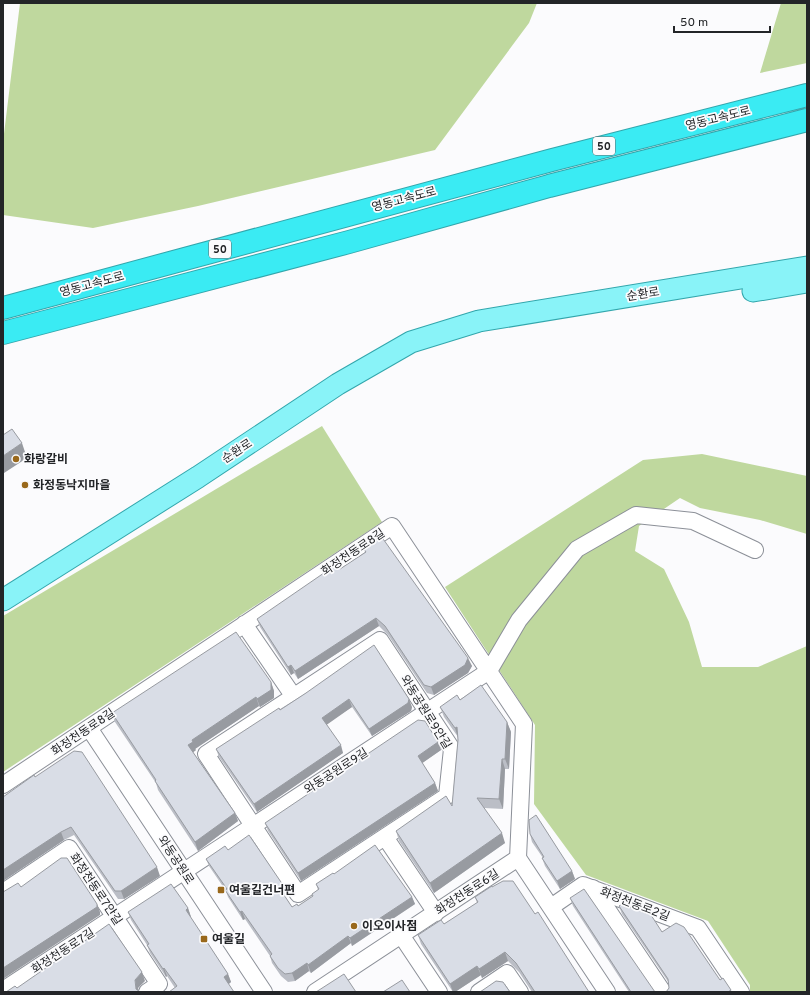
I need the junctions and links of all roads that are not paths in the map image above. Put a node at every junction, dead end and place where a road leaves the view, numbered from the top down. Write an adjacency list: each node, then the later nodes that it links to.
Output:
1 (807, 95): 5 (highway, 영동고속도로 / 50)
2 (807, 120): 7 (highway, 영동고속도로 / 50)
3 (807, 267): 6 (main road, 순환로)
4 (807, 282): 6 (main road, 순환로)
5 (4, 308)
6 (479, 321): 9 (main road, 순환로)
7 (4, 333)
8 (755, 550): 11 (street)
9 (3, 600)
10 (244, 624): 11 (street, 화정천동로8길); 12 (street); 14 (street, 화정천동로8길)
11 (489, 671): 13 (street, 와동공원로9길); 18 (street, 화정천동로8길)
12 (294, 697): 13 (street, 와동공원로9안길); 16 (street, 와동공원로9안길)
13 (427, 712): 16 (street, 와동공원로9길); 17 (street, 와동공원로9안길)
14 (89, 728): 15 (street, 화정천동로8길); 19 (street, 와동공원로)
15 (3, 785)
16 (253, 826): 17 (street, 와동공원로9안길); 19 (street, 와동공원로9길)
17 (385, 837): 23 (street)
18 (518, 858): 22 (street); 23 (street, 화정천동로6길)
19 (184, 871): 24 (street, 화정천동로7길); 28 (street, 와동공원로)
20 (593, 888): 22 (street); 34 (street, 화정천동로2길); 35 (street, 화정천동로2길)
21 (3, 892): 24 (street, 화정천동로7안길)
22 (551, 907): 33 (street)
23 (436, 912): 25 (street, 화정천동로6길)
24 (114, 917): 26 (street, 화정천동로7길); 27 (street, 화정천동로7안길)
25 (401, 935): 29 (street, 화정천동로6길); 30 (street)
26 (3, 990)
27 (147, 992)
28 (264, 992)
29 (315, 992)
30 (438, 992)
31 (479, 992): 32 (street)
32 (520, 992)
33 (607, 992)
34 (663, 992)
35 (741, 992)

